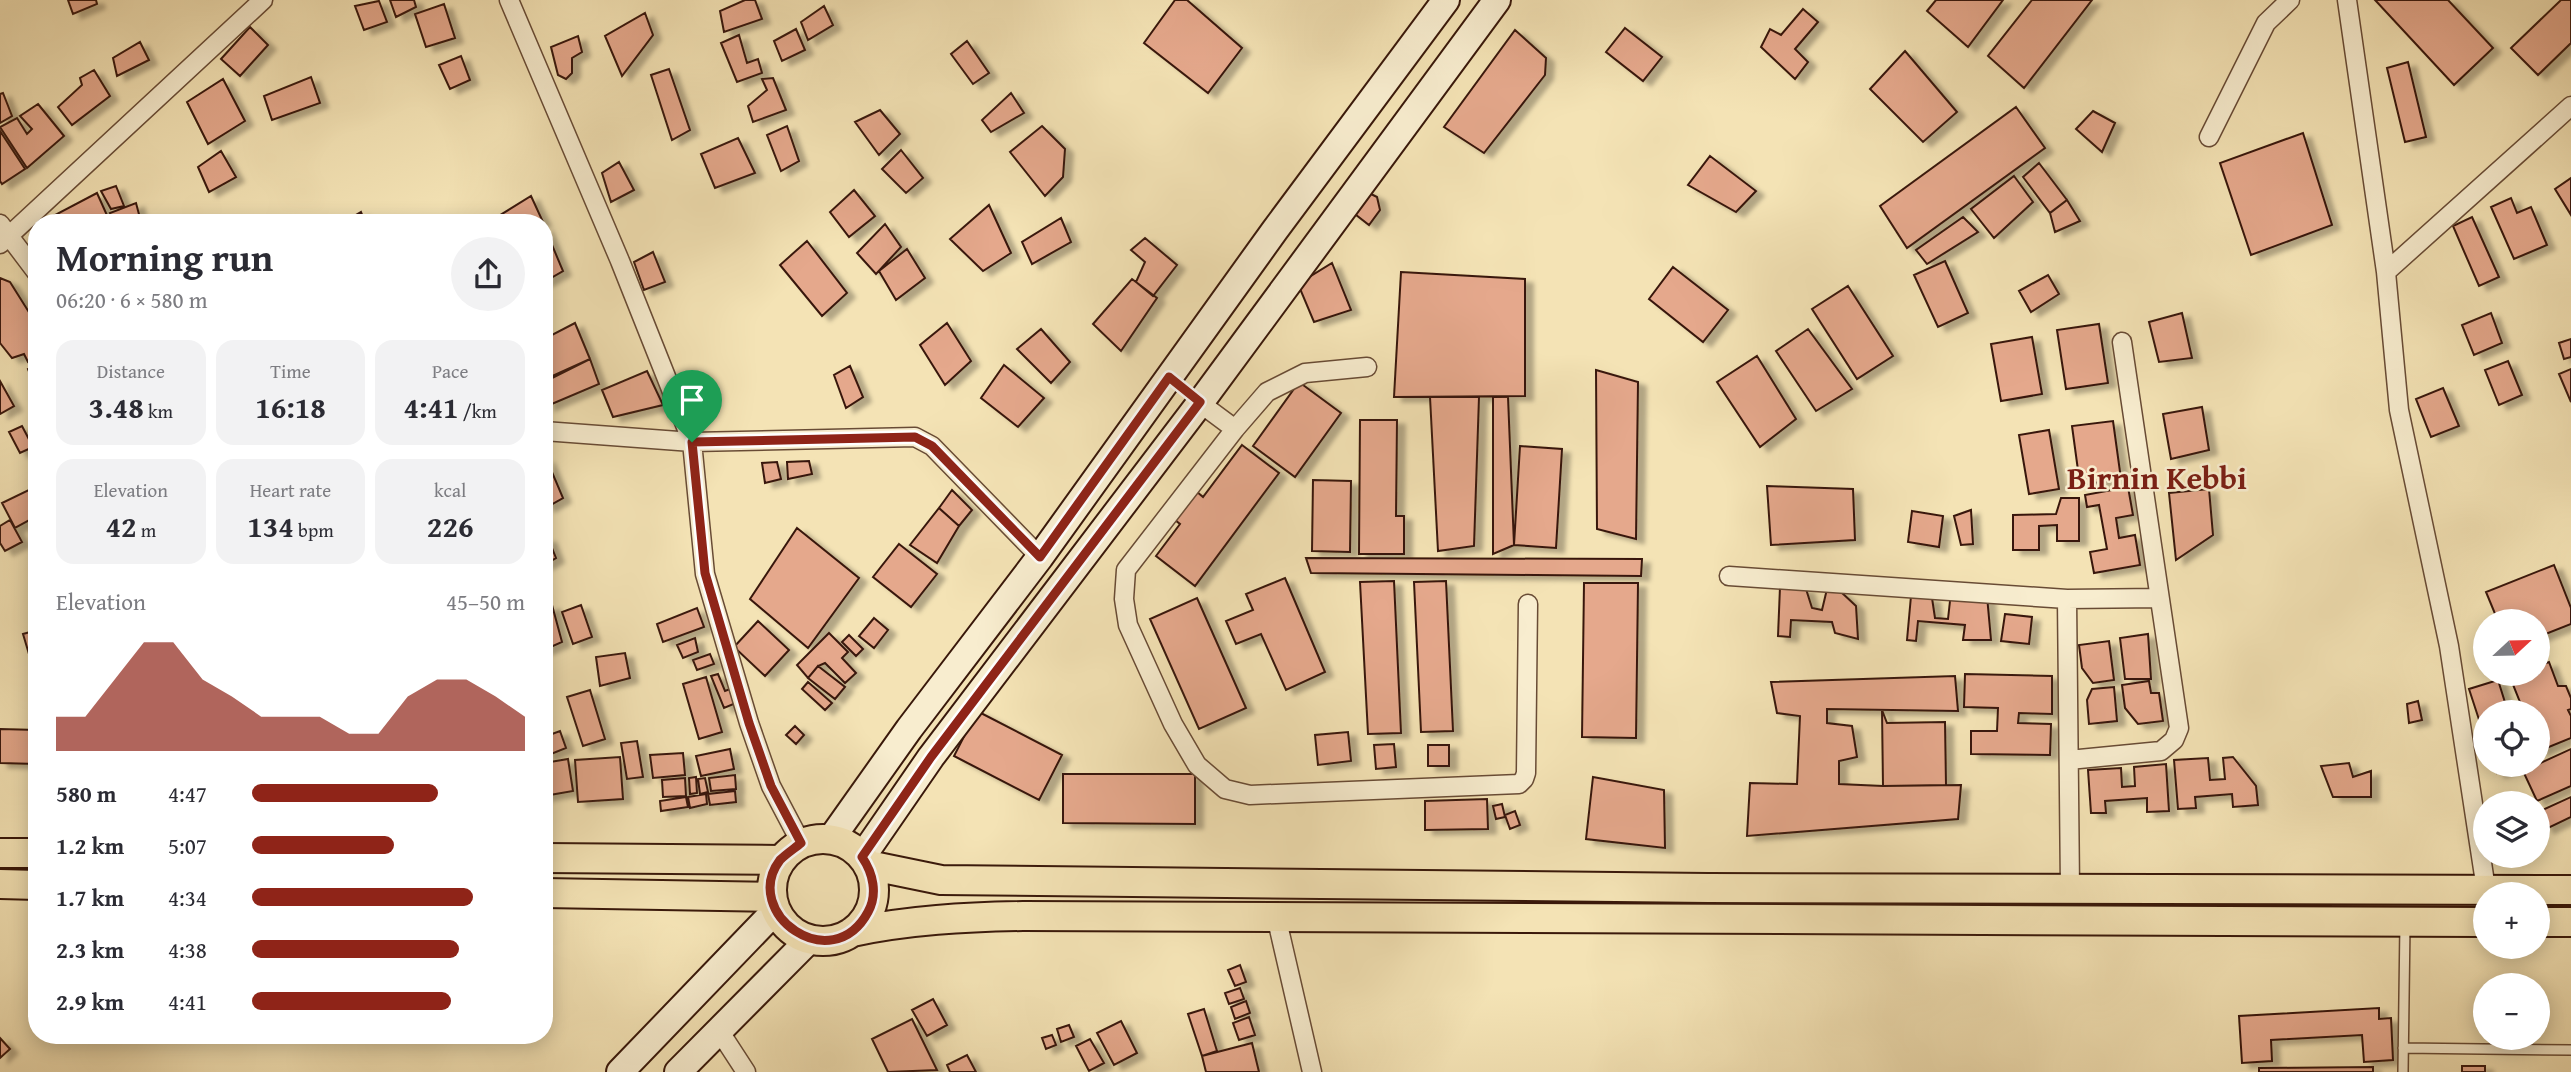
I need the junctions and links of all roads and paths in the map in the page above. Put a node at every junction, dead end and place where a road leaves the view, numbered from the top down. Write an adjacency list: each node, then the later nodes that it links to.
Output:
1 (263, 0): 9 (street)
2 (509, 0): 18 (street)
3 (1446, 0): 14 (street)
4 (1497, 0): 15 (street)
5 (2290, 0): 8 (street)
6 (2346, 0): 11 (street)
7 (2571, 106): 11 (street)
8 (2210, 137)
9 (3, 235): 10 (street)
10 (28, 263)
11 (2386, 272): 31 (street)
12 (2122, 342): 21 (street)
13 (1367, 367): 16 (street)
14 (1169, 377): 15 (street); 19 (street)
15 (1200, 402): 16 (street); 30 (street)
16 (1235, 429): 23 (street)
17 (553, 432): 18 (street)
18 (692, 442): 19 (street); 26 (street)
19 (1040, 557): 25 (street)
20 (1728, 576): 22 (street)
21 (2159, 598): 22 (street); 24 (street)
22 (2067, 599): 24 (street)
23 (1528, 604)
24 (2069, 760): 34 (street)
25 (831, 839): 26 (main road); 30 (main road)
26 (791, 851): 29 (main road); 39 (main road)
27 (0, 853): 28 (main road)
28 (28, 853)
29 (553, 858)
30 (865, 861): 34 (main road); 45 (main road)
31 (2485, 882)
32 (0, 884): 33 (main road)
33 (28, 885)
34 (2070, 889): 35 (main road)
35 (2473, 890)
36 (2550, 890): 37 (main road)
37 (2571, 890)
38 (553, 893): 39 (main road)
39 (774, 904): 46 (main road); 50 (street)
40 (1276, 916): 41 (main road); 45 (main road); 53 (street)
41 (2405, 922): 42 (main road); 48 (lane)
42 (2473, 922)
43 (2550, 922): 44 (main road)
44 (2571, 922)
45 (852, 932): 46 (main road)
46 (810, 939): 47 (street)
47 (720, 1032): 51 (street); 52 (street)
48 (2403, 1048): 49 (lane); 54 (lane)
49 (2571, 1050)
50 (620, 1072)
51 (678, 1072)
52 (746, 1072)
53 (1312, 1072)
54 (2403, 1072)

